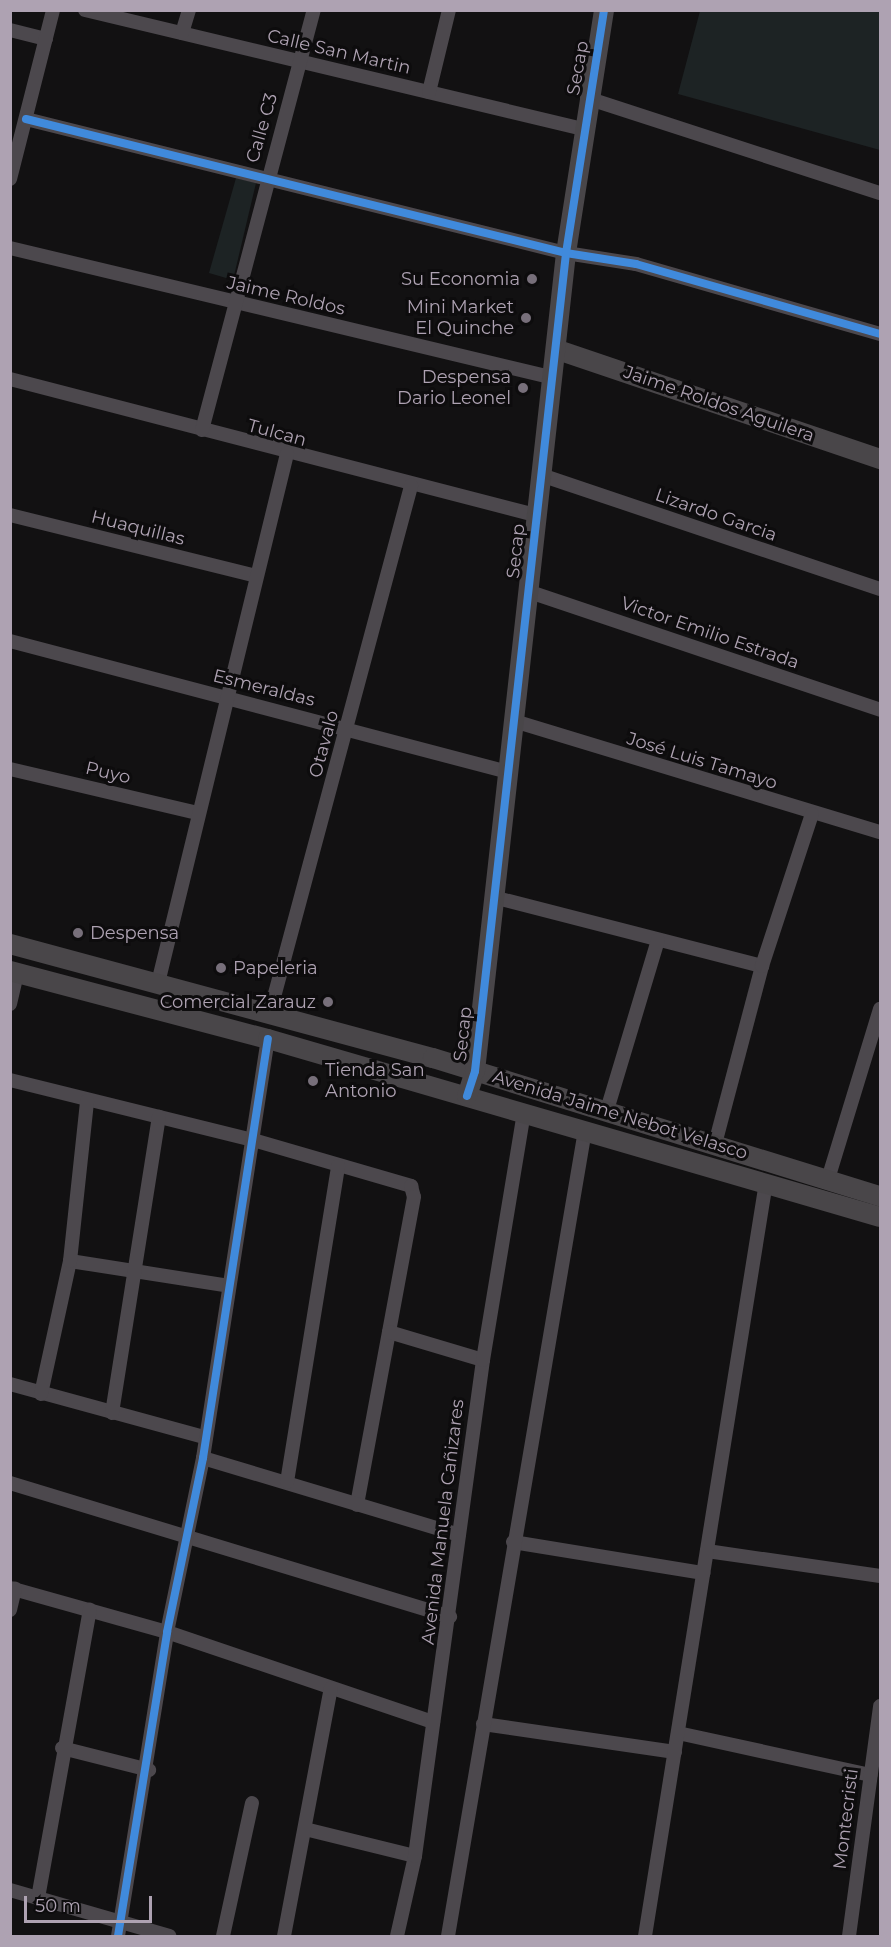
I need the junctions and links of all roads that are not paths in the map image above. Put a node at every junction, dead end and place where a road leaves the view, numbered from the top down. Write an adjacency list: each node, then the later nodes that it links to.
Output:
1 (53, 10): 9 (street)
2 (85, 10): 8 (street, Calle San Martin)
3 (189, 10): 8 (street)
4 (314, 10): 10 (street, Calle C3)
5 (449, 10): 11 (street)
6 (604, 10): 12 (main road, Secap)
7 (10, 30): 9 (street)
8 (182, 33): 10 (street, Calle San Martin)
9 (46, 39): 13 (street)
10 (300, 61): 11 (street, Calle San Martin); 16 (street, Calle C3)
11 (429, 92): 14 (street, Calle San Martin)
12 (587, 98): 14 (main road, Secap); 17 (street)
13 (26, 119): 15 (street); 16 (street)
14 (584, 129): 19 (main road, Secap)
15 (10, 179)
16 (266, 181): 19 (street); 20 (street, Calle C3)
17 (880, 193)
18 (10, 248): 20 (street, Jaime Roldos)
19 (566, 253): 21 (street); 22 (main road, Secap)
20 (236, 302): 23 (street, Jaime Roldos); 25 (street, Calle C3)
21 (880, 334)
22 (558, 350): 23 (main road, Secap); 27 (main road, Jaime Roldos Aguilera)
23 (554, 378): 28 (main road, Secap)
24 (10, 379): 25 (street, Tulcan)
25 (202, 430): 26 (street, Tulcan)
26 (286, 454): 29 (street, Tulcan); 32 (street)
27 (880, 459)
28 (541, 475): 31 (main road, Secap); 33 (street, Lizardo Garcia)
29 (411, 486): 31 (street, Tulcan); 39 (street, Otavalo)
30 (10, 515): 32 (street, Huaquillas)
31 (535, 515): 34 (main road, Secap)
32 (256, 576): 36 (street)
33 (880, 589)
34 (527, 591): 37 (street, Victor Emilio Estrada); 38 (main road, Secap)
35 (10, 641): 36 (street, Esmeraldas)
36 (225, 697): 39 (street, Esmeraldas); 42 (street)
37 (880, 710)
38 (514, 721): 41 (main road, Secap); 43 (street, José Luis Tamayo)
39 (348, 727): 41 (street, Esmeraldas); 53 (street, Otavalo)
40 (10, 769): 42 (street, Puyo)
41 (508, 772): 45 (main road, Secap)
42 (196, 813): 50 (street)
43 (812, 814): 44 (street, José Luis Tamayo); 48 (street)
44 (880, 832)
45 (493, 897): 46 (street); 55 (main road, Secap)
46 (658, 940): 48 (street); 60 (street)
47 (10, 944): 50 (main road, Avenida Jaime Nebot Velasco)
48 (762, 966): 66 (street)
49 (14, 972): 51 (street); 54 (main road, Avenida Jaime Nebot Velasco)
50 (158, 983): 53 (main road, Avenida Jaime Nebot Velasco)
51 (10, 1004)
52 (880, 1009): 68 (street)
53 (270, 1012): 55 (main road, Avenida Jaime Nebot Velasco)
54 (268, 1039): 57 (main road, Avenida Jaime Nebot Velasco); 65 (street)
55 (475, 1071): 57 (main road, Secap); 58 (main road, Avenida Jaime Nebot Velasco)
56 (10, 1080): 59 (street)
57 (466, 1096): 61 (main road, Avenida Jaime Nebot Velasco)
58 (567, 1099): 60 (main road, Avenida Jaime Nebot Velasco); 63 (main road)
59 (87, 1101): 62 (street); 72 (street)
60 (607, 1110): 66 (main road, Avenida Jaime Nebot Velasco)
61 (524, 1112): 63 (main road, Avenida Jaime Nebot Velasco); 76 (street, Avenida Manuela Cañizares)
62 (159, 1118): 65 (street); 73 (street)
63 (562, 1123): 64 (main road, Avenida Jaime Nebot Velasco)
64 (585, 1130): 69 (main road, Avenida Jaime Nebot Velasco); 87 (street)
65 (253, 1140): 67 (street); 74 (street)
66 (715, 1144): 68 (main road, Avenida Jaime Nebot Velasco)
67 (338, 1166): 75 (street); 82 (street)
68 (828, 1179): 70 (main road, Avenida Jaime Nebot Velasco)
69 (766, 1182): 71 (main road, Avenida Jaime Nebot Velasco); 88 (street)
70 (880, 1196)
71 (880, 1217)
72 (70, 1261): 73 (street); 78 (street)
73 (137, 1268): 74 (street); 79 (street)
74 (229, 1286): 80 (street)
75 (389, 1332): 76 (street); 84 (street)
76 (483, 1360): 86 (street, Avenida Manuela Cañizares)
77 (10, 1384): 78 (street)
78 (41, 1394): 79 (street)
79 (112, 1413): 80 (street)
80 (204, 1437): 81 (street)
81 (203, 1458): 82 (street); 85 (street)
82 (287, 1482): 84 (street)
83 (10, 1483): 85 (street)
84 (357, 1505): 86 (street)
85 (186, 1534): 94 (street); 95 (street)
86 (459, 1535): 94 (street, Avenida Manuela Cañizares)
87 (513, 1542): 89 (street); 99 (street)
88 (707, 1551): 89 (street); 90 (street)
89 (703, 1573): 101 (street)
90 (880, 1576)
91 (13, 1588): 92 (street); 93 (street)
92 (10, 1610)
93 (90, 1610): 95 (street); 102 (street)
94 (450, 1617): 98 (street, Avenida Manuela Cañizares)
95 (167, 1632): 96 (street); 104 (street)
96 (331, 1688): 98 (street); 107 (street)
97 (880, 1707): 100 (street, Montecristi)
98 (433, 1722): 108 (street, Avenida Manuela Cañizares)
99 (483, 1724): 103 (street); 116 (street)
100 (879, 1726): 105 (street, Montecristi)
101 (678, 1733): 103 (street); 105 (street)
102 (62, 1748): 104 (street); 110 (street)
103 (675, 1752): 117 (street)
104 (149, 1770): 111 (street)
105 (870, 1775): 118 (street, Montecristi)
106 (252, 1803): 113 (street)
107 (304, 1829): 108 (street); 114 (street)
108 (415, 1856): 115 (street, Avenida Manuela Cañizares)
109 (10, 1890): 110 (street)
110 (38, 1898): 111 (street)
111 (119, 1930): 112 (street)
112 (169, 1936)
113 (223, 1936)
114 (284, 1936)
115 (397, 1936)
116 (448, 1936)
117 (645, 1936)
118 (849, 1936)

